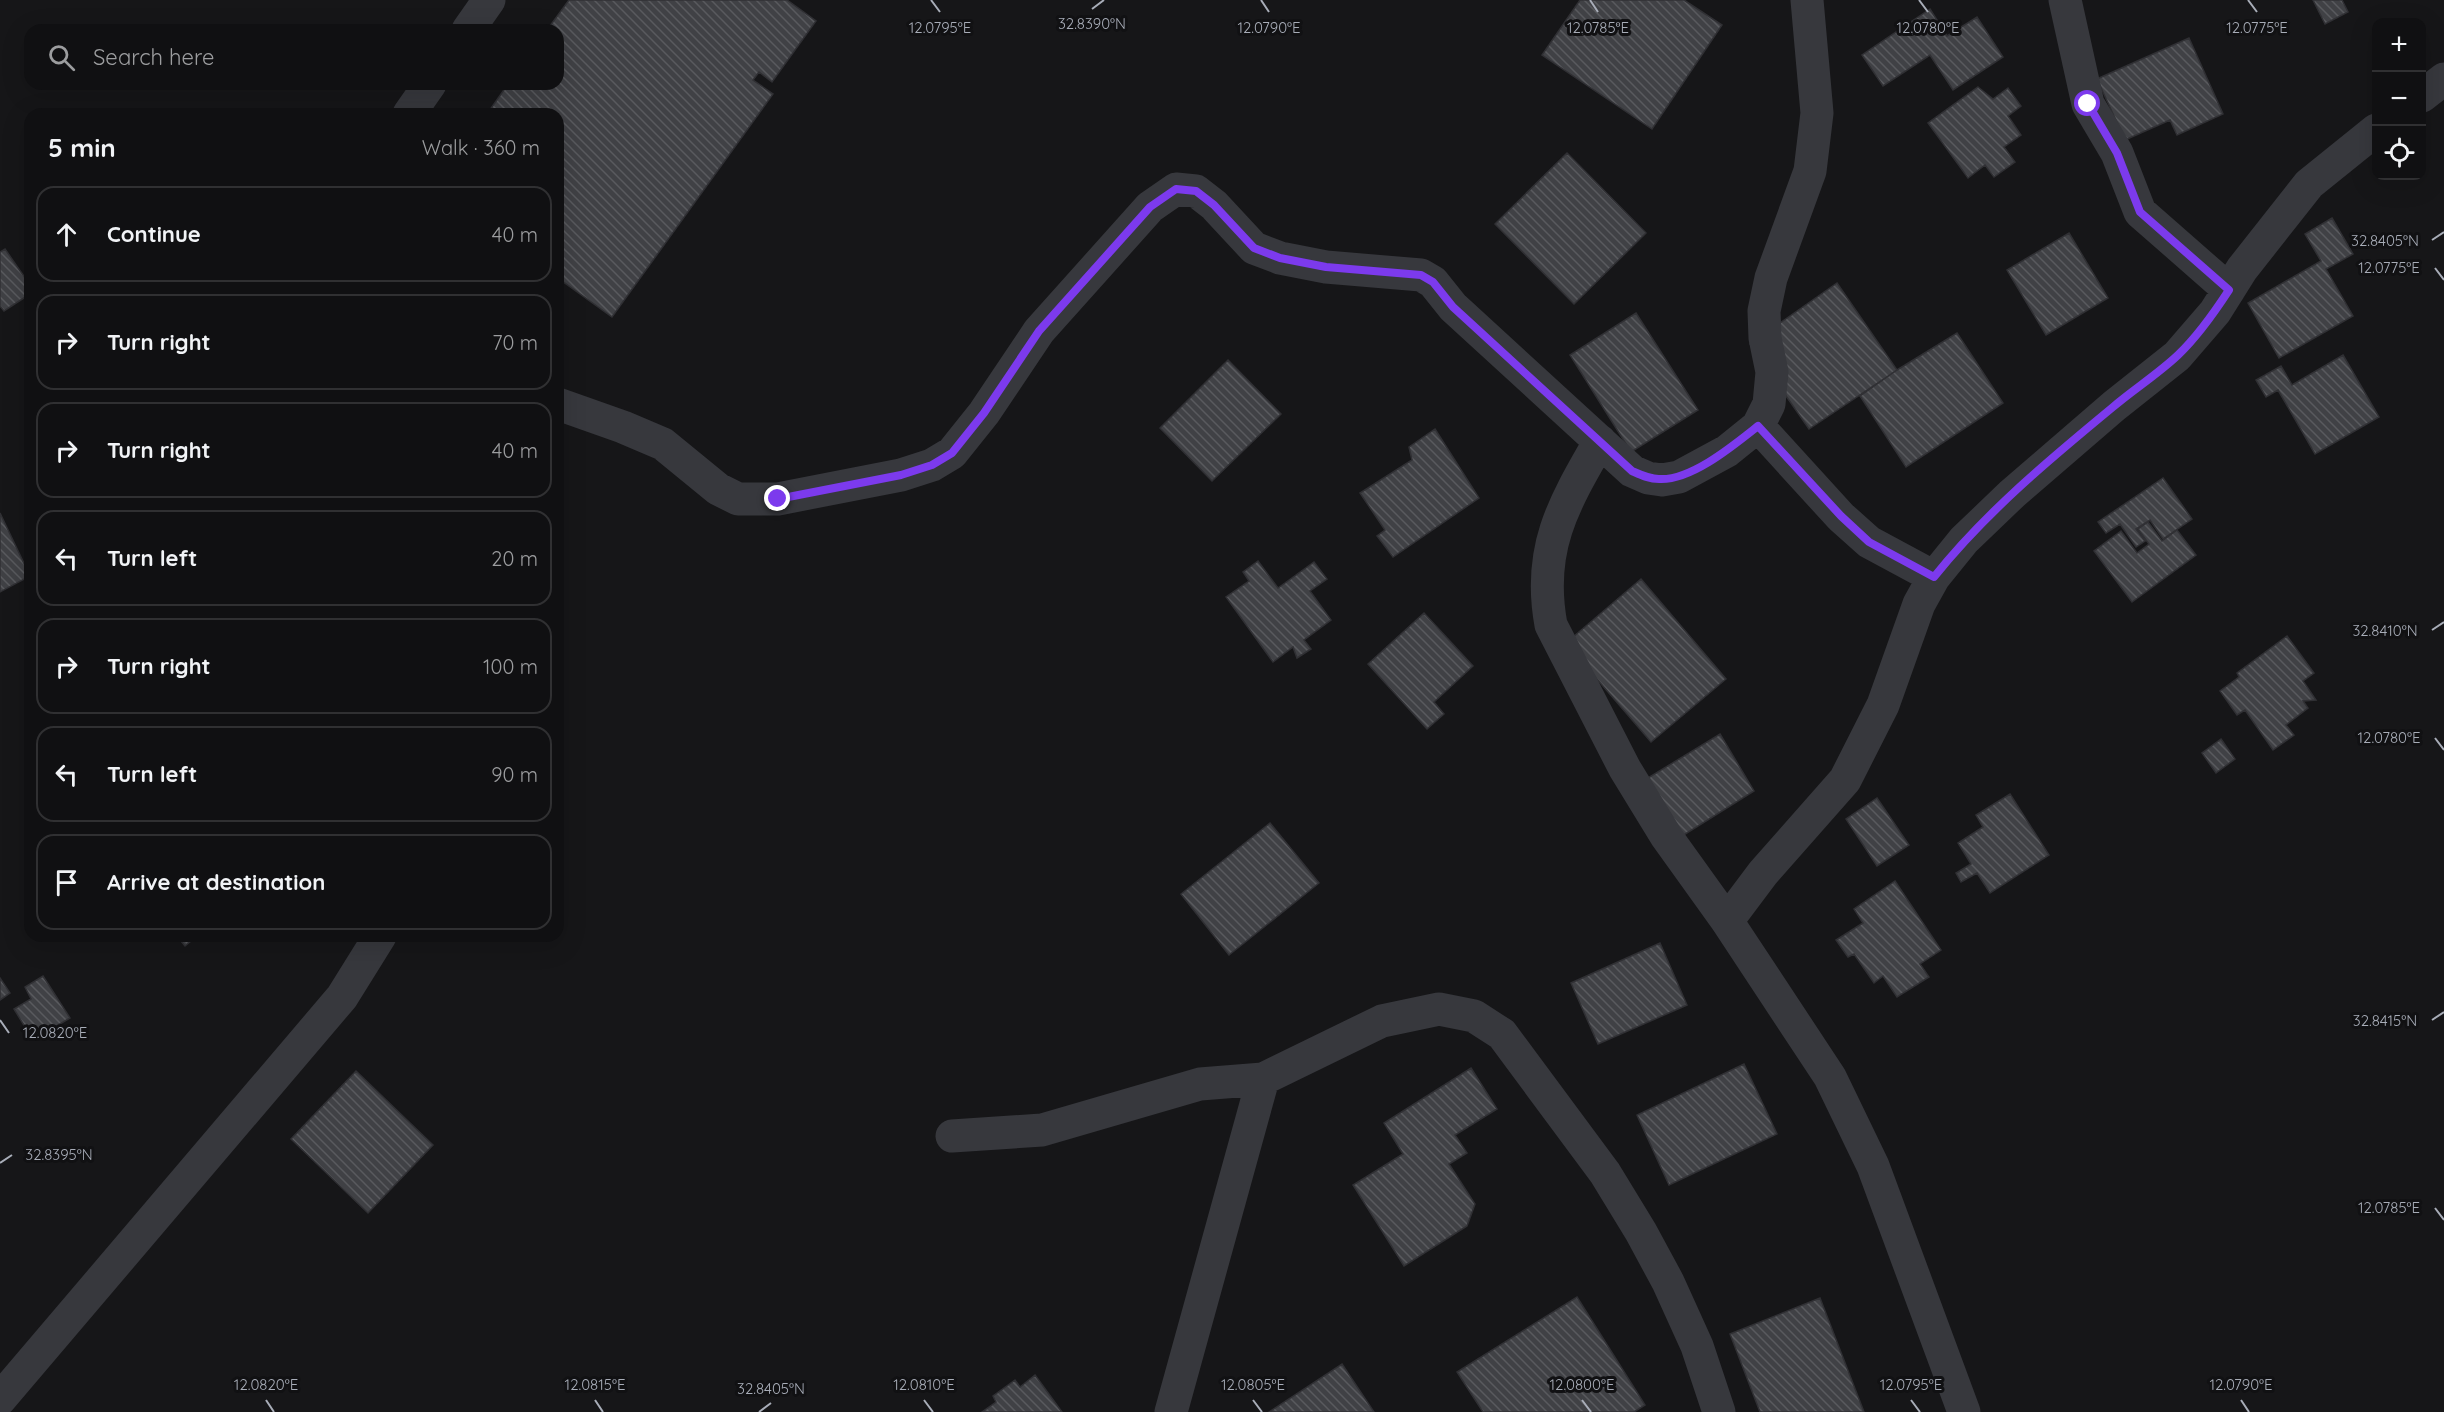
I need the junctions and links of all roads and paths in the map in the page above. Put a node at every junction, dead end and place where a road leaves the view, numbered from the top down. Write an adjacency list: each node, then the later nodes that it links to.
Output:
1 (489, 0): 4 (street)
2 (1807, 0): 12 (street)
3 (2065, 0): 10 (street)
4 (472, 24)
5 (2444, 79): 7 (street)
6 (426, 90): 8 (street)
7 (2426, 92)
8 (413, 108)
9 (2372, 133): 10 (street)
10 (2229, 290): 14 (street)
11 (564, 406): 13 (street)
12 (1758, 426): 13 (street); 14 (street)
13 (1600, 441): 15 (street)
14 (1934, 577): 15 (street)
15 (1727, 921): 22 (street)
16 (376, 942): 19 (street)
17 (1263, 1079): 18 (street); 20 (street); 21 (street)
18 (952, 1136)
19 (0, 1399)
20 (1172, 1412)
21 (1719, 1412)
22 (1964, 1412)

